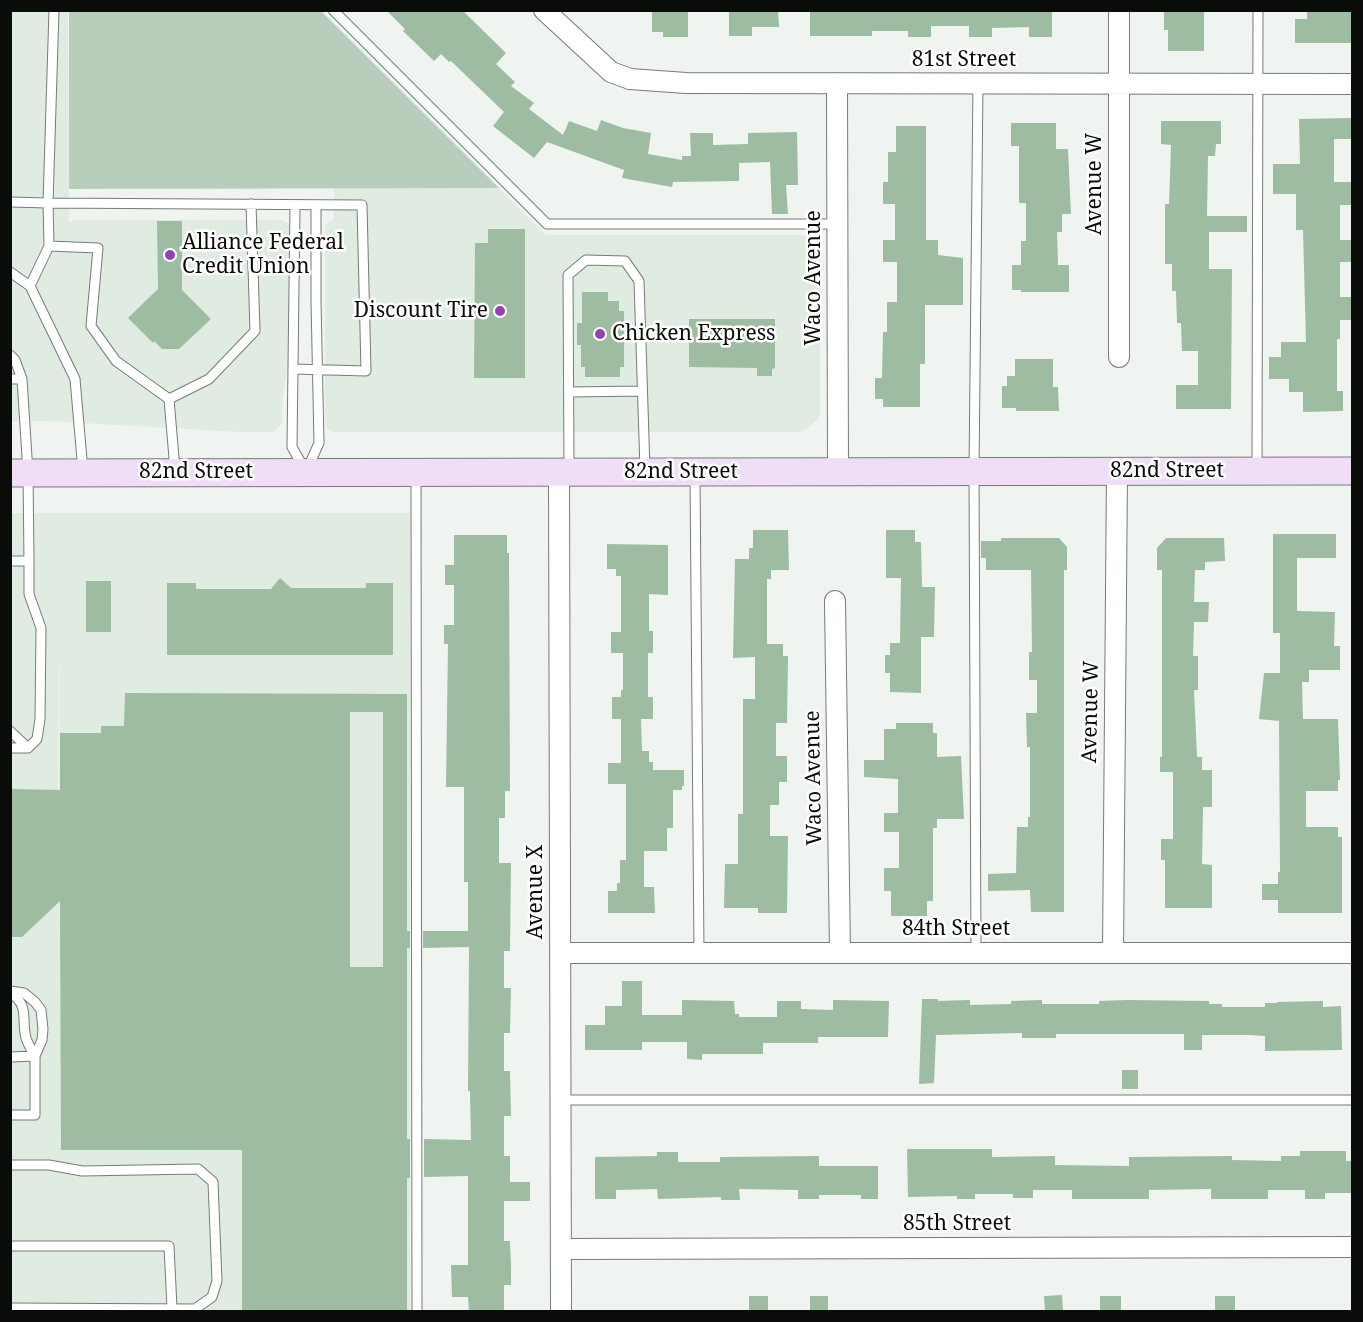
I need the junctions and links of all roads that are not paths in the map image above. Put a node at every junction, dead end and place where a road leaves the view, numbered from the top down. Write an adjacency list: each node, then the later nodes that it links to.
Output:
1 (54, 10): 12 (lane)
2 (333, 10): 16 (lane)
3 (544, 10): 6 (street, 81st Street)
4 (1119, 10): 8 (street, Avenue W)
5 (1258, 10): 9 (lane)
6 (837, 83): 7 (street, 81st Street); 16 (street, Waco Avenue)
7 (978, 83): 8 (street, 81st Street); 29 (lane)
8 (1119, 84): 9 (street, 81st Street); 21 (street, Avenue W)
9 (1258, 84): 10 (street, 81st Street); 31 (lane)
10 (1353, 84)
11 (10, 202): 12 (lane)
12 (48, 203): 13 (lane); 17 (lane)
13 (251, 204): 14 (lane); 28 (lane)
14 (295, 205): 15 (lane); 22 (lane)
15 (316, 205): 23 (lane); 23 (lane)
16 (838, 224): 40 (street, Waco Avenue)
17 (49, 246): 19 (lane); 28 (lane)
18 (10, 272): 19 (lane)
19 (30, 286): 33 (lane)
20 (10, 355): 25 (lane)
21 (1119, 357)
22 (294, 369): 23 (lane); 35 (lane)
23 (318, 369): 35 (lane)
24 (10, 379): 25 (lane)
25 (22, 379): 41 (lane)
26 (642, 391): 27 (lane); 27 (lane); 38 (lane)
27 (569, 392): 37 (lane)
28 (169, 399): 34 (lane)
29 (974, 471): 30 (main road, 82nd Street); 40 (main road, 82nd Street); 53 (lane)
30 (1117, 471): 31 (main road, 82nd Street); 49 (street, Avenue W)
31 (1257, 471): 32 (main road, 82nd Street)
32 (1353, 471)
33 (83, 472): 34 (main road, 82nd Street); 41 (main road, 82nd Street)
34 (175, 472): 35 (main road, 82nd Street)
35 (306, 472): 36 (main road, 82nd Street)
36 (416, 472): 37 (main road, 82nd Street); 66 (lane)
37 (564, 472): 38 (main road, 82nd Street); 48 (street, Avenue X)
38 (645, 472): 39 (main road, 82nd Street)
39 (695, 472): 40 (main road, 82nd Street); 51 (lane)
40 (838, 472)
41 (19, 473): 43 (lane)
42 (10, 561): 43 (lane)
43 (29, 561): 47 (lane)
44 (835, 602): 52 (street, Waco Avenue)
45 (10, 731): 47 (lane)
46 (10, 748): 47 (lane)
47 (28, 748)
48 (560, 952): 51 (street, 84th Street); 57 (street, Avenue X)
49 (1113, 952): 50 (street, 84th Street); 53 (street, 84th Street)
50 (1353, 952)
51 (699, 953): 52 (street, 84th Street)
52 (840, 953): 53 (street, 84th Street)
53 (976, 953)
54 (10, 992): 55 (lane); 55 (lane)
55 (35, 1056): 56 (lane); 59 (lane)
56 (10, 1057)
57 (560, 1100): 58 (lane); 63 (street, Avenue X)
58 (1353, 1100)
59 (10, 1115)
60 (10, 1165): 65 (lane)
61 (10, 1246): 65 (lane)
62 (1353, 1247): 63 (street, 85th Street)
63 (561, 1249): 67 (street, Avenue X)
64 (10, 1308): 65 (lane)
65 (172, 1308)
66 (417, 1311)
67 (561, 1311)

